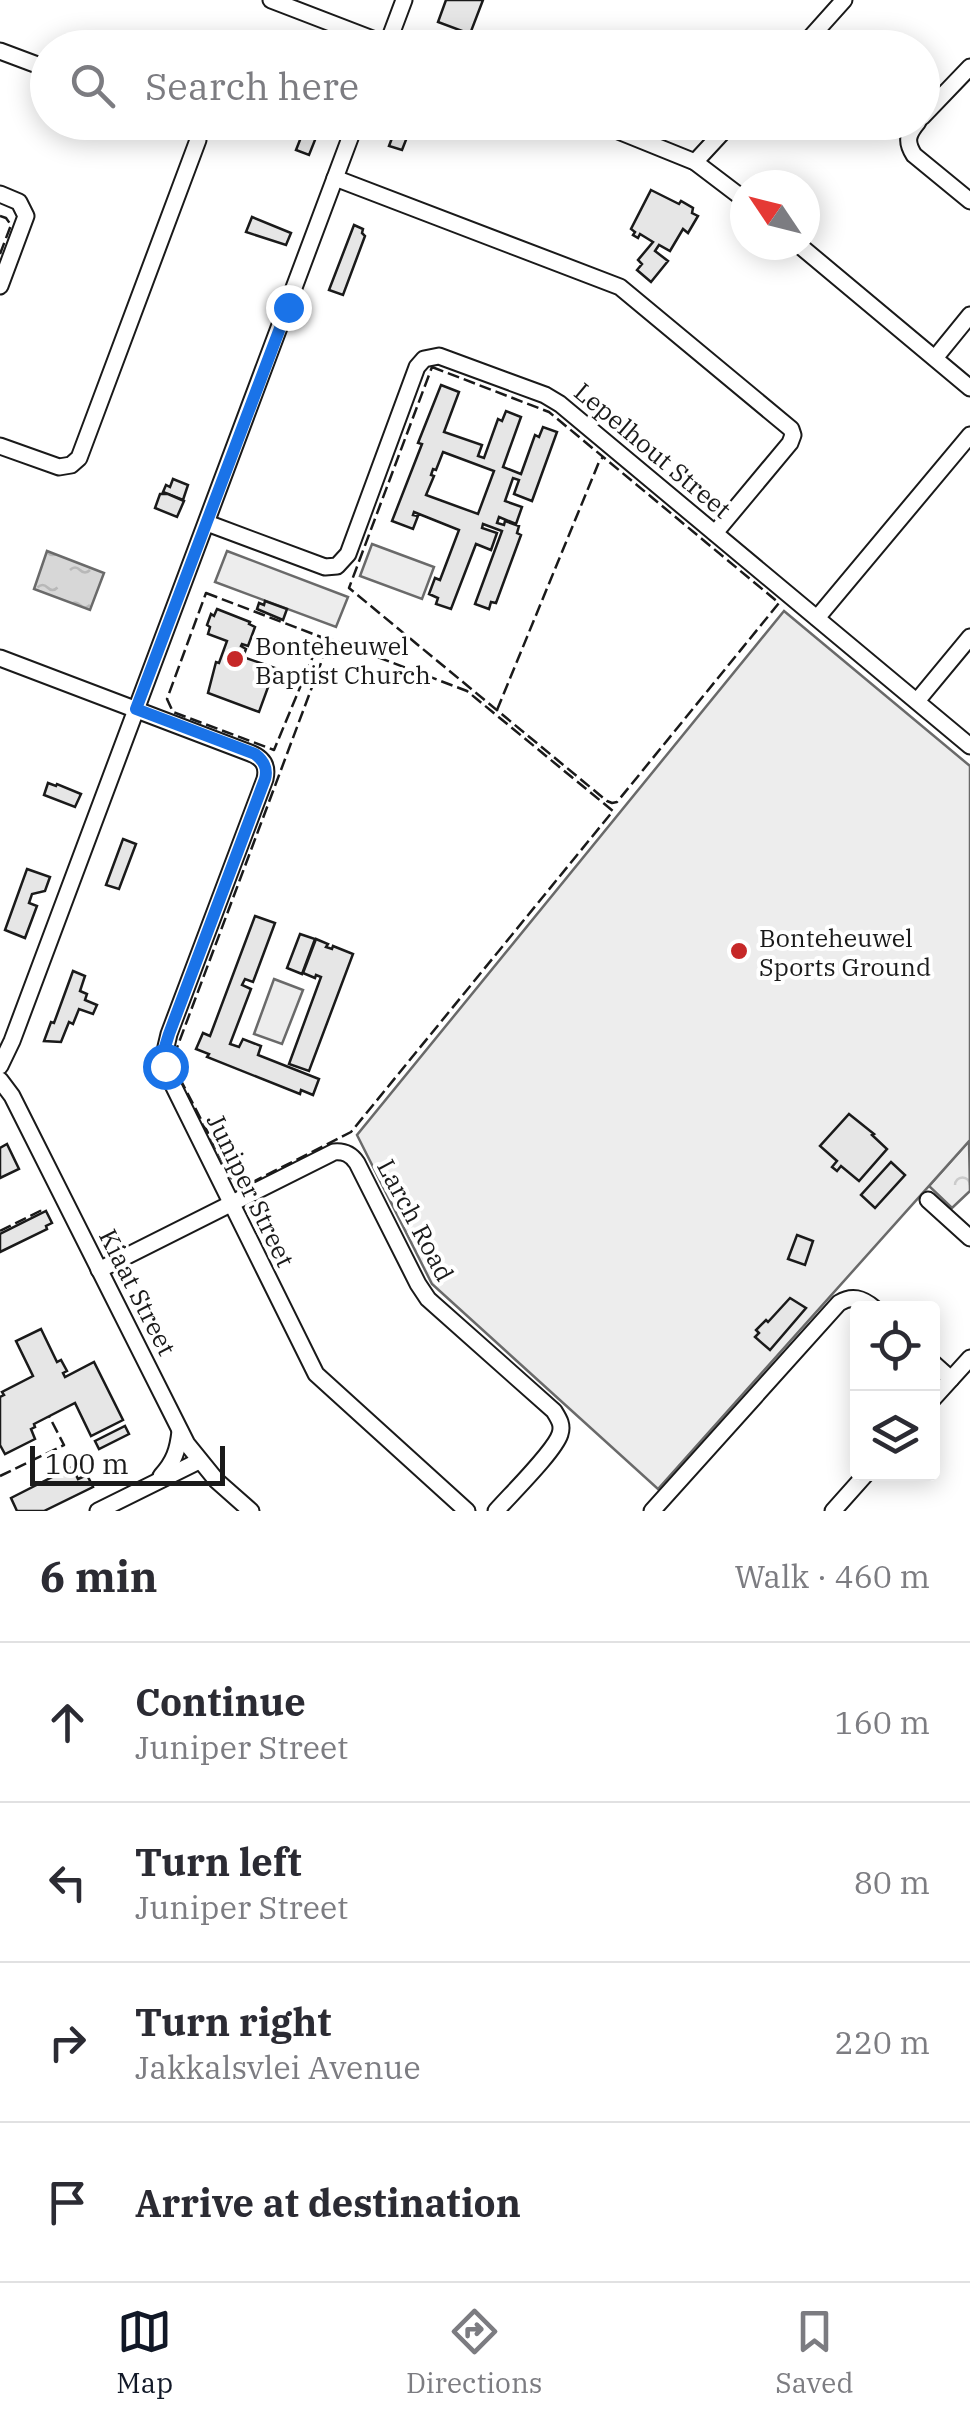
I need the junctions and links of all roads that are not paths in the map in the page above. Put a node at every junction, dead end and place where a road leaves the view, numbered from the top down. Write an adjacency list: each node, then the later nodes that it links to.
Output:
1 (273, 0): 4 (street)
2 (404, 0): 5 (street)
3 (839, 2): 6 (street)
4 (349, 30)
5 (395, 30)
6 (815, 30)
7 (0, 51): 8 (street)
8 (30, 62)
9 (970, 66): 10 (street)
10 (940, 98)
11 (198, 140): 27 (street)
12 (349, 140): 17 (street)
13 (641, 140): 16 (street)
14 (715, 140): 16 (street)
15 (908, 140): 20 (street)
16 (695, 162): 18 (street)
17 (335, 178): 28 (street); 29 (street)
18 (730, 189)
19 (0, 194): 22 (street)
20 (970, 201)
21 (816, 260): 24 (street)
22 (0, 286)
23 (970, 315): 24 (street)
24 (934, 358): 25 (street)
25 (970, 388)
26 (970, 435): 30 (street)
27 (0, 446)
28 (206, 522): 29 (street, Lepelhout Street); 34 (street)
29 (715, 533): 30 (street, Lepelhout Street)
30 (817, 618): 33 (street, Lepelhout Street)
31 (970, 638): 33 (street)
32 (2, 663): 34 (street, Juniper Street)
33 (917, 701): 35 (street, Lepelhout Street)
34 (136, 709): 36 (street); 39 (street, Juniper Street)
35 (970, 746)
36 (0, 1066)
37 (0, 1080): 41 (street, Kiaat Street)
38 (928, 1200): 40 (street)
39 (230, 1204): 41 (street, Larch Road); 53 (street, Juniper Street); 54 (street, Larch Road)
40 (970, 1238)
41 (99, 1270): 47 (street, Kiaat Street)
42 (864, 1301): 55 (street)
43 (970, 1358): 45 (street)
44 (940, 1369): 45 (street)
45 (951, 1379): 46 (street)
46 (940, 1391)
47 (180, 1431): 48 (street, Kiaat Street); 50 (street)
48 (198, 1461): 50 (street); 52 (street, Kiaat Street)
49 (860, 1481): 56 (street)
50 (155, 1482): 51 (street)
51 (98, 1511)
52 (251, 1511)
53 (467, 1511)
54 (496, 1511)
55 (652, 1511)
56 (833, 1511)

